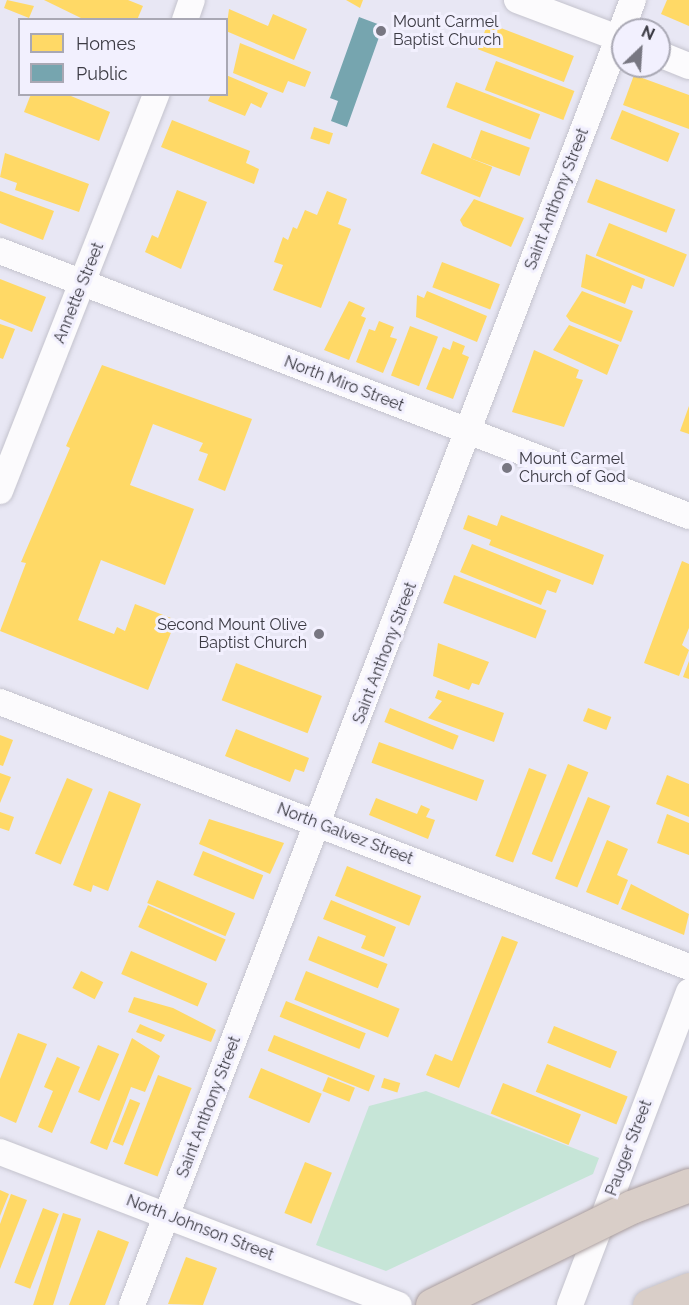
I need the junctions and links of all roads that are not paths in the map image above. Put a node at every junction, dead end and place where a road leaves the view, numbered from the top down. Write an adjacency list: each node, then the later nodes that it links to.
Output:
1 (192, 0): 4 (street)
2 (517, 0): 6 (street)
3 (633, 0): 5 (street, Saint Anthony Street)
4 (185, 18)
5 (627, 18)
6 (611, 36)
7 (671, 59): 9 (street)
8 (611, 62): 13 (street, Saint Anthony Street)
9 (689, 66)
10 (155, 96): 12 (street, Annette Street)
11 (0, 251): 12 (street, North Miro Street)
12 (84, 284): 13 (street, North Miro Street); 14 (street, Annette Street)
13 (469, 431): 15 (street, North Miro Street); 17 (street, Saint Anthony Street)
14 (0, 491)
15 (689, 516)
16 (0, 702): 17 (street, North Galvez Street)
17 (320, 825): 18 (street, North Galvez Street); 22 (street, Saint Anthony Street)
18 (689, 967)
19 (689, 992): 27 (street, Pauger Street)
20 (0, 1152): 22 (street, North Johnson Street)
21 (689, 1185): 26 (highway, bridge)
22 (166, 1215): 24 (street, Saint Anthony Street); 25 (street, North Johnson Street)
23 (689, 1289): 28 (highway)
24 (132, 1305)
25 (399, 1305)
26 (432, 1305)
27 (570, 1305)
28 (649, 1305)

